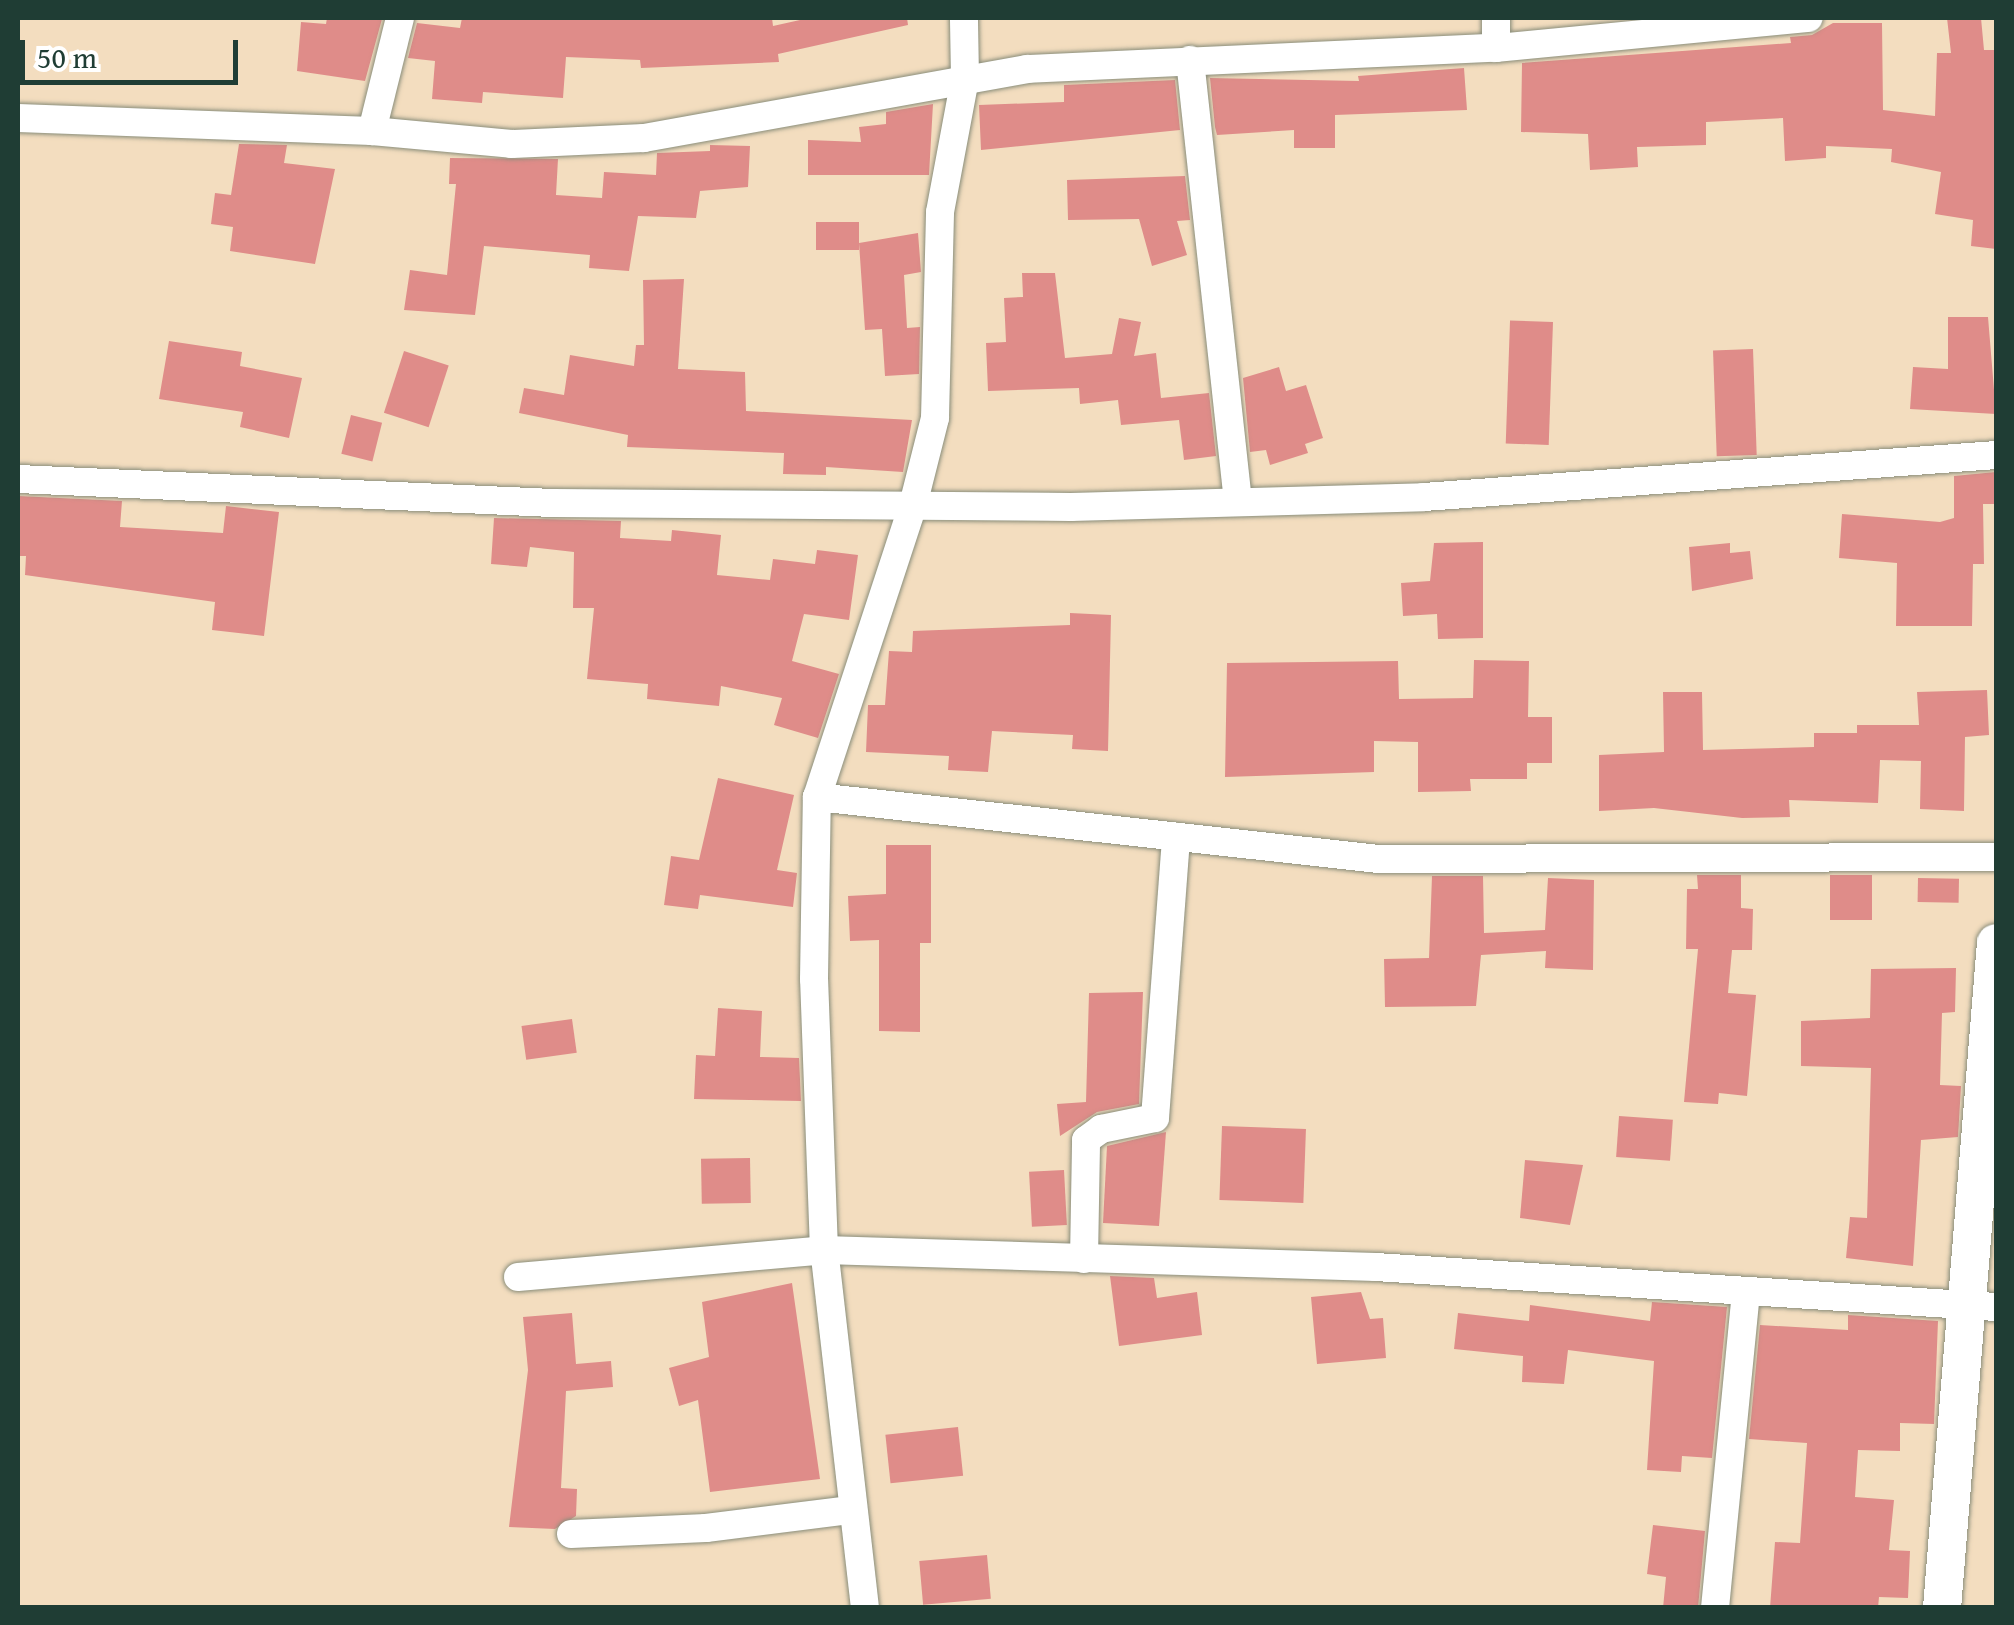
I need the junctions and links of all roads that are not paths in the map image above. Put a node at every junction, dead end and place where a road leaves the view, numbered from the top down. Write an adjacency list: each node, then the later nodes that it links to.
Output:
1 (400, 18): 9 (street)
2 (964, 18): 7 (street)
3 (1496, 18): 5 (street)
4 (1809, 18): 5 (street)
5 (1496, 48): 6 (street)
6 (1190, 60): 7 (street); 12 (street)
7 (965, 78): 9 (street); 13 (street)
8 (18, 118): 9 (street)
9 (372, 131)
10 (1996, 455): 12 (street)
11 (18, 478): 13 (street)
12 (1238, 499): 13 (street)
13 (913, 505): 14 (street)
14 (817, 797): 15 (street); 18 (street)
15 (1176, 837): 16 (street); 19 (street)
16 (1996, 858)
17 (1996, 942): 22 (street)
18 (824, 1250): 19 (street); 20 (street); 23 (street)
19 (1084, 1258): 21 (street)
20 (518, 1277)
21 (1746, 1292): 22 (street); 26 (street)
22 (1980, 1305): 27 (street)
23 (851, 1510): 24 (street); 25 (street)
24 (571, 1534)
25 (865, 1608)
26 (1714, 1608)
27 (1942, 1608)

